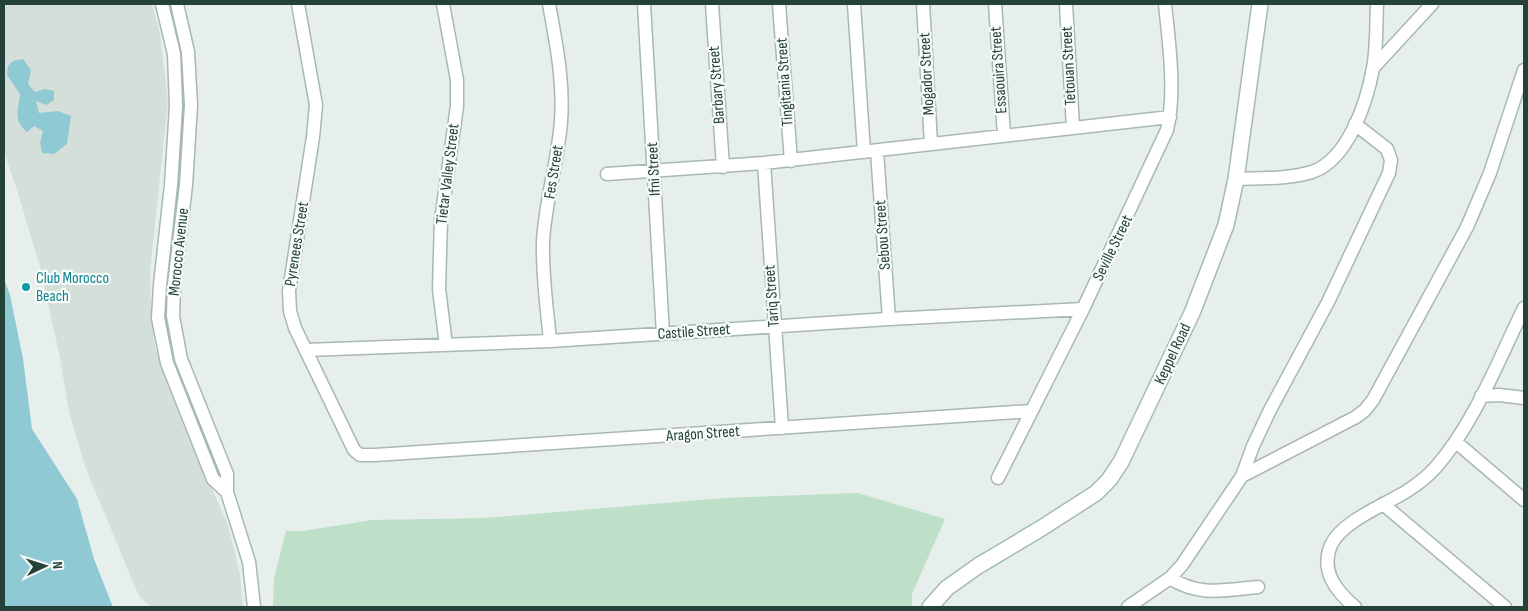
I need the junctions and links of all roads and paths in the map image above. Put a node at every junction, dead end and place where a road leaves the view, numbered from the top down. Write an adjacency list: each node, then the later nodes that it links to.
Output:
1 (162, 4): 47 (street)
2 (177, 4): 47 (street, Morocco Avenue)
3 (298, 4): 38 (street, Pyrenees Street)
4 (444, 4): 37 (street, Tietar Valley Street)
5 (549, 4): 36 (street, Fes Street)
6 (644, 4): 28 (street, Ifni Street)
7 (712, 4): 27 (street, Barbary Street)
8 (778, 4): 25 (street, Tingitania Street)
9 (854, 4): 24 (street, Sebou Street)
10 (923, 4): 23 (street, Mogador Street)
11 (995, 4): 22 (street, Essaouira Street)
12 (1066, 4): 21 (street, Tetouan Street)
13 (1165, 4): 19 (street, Seville Street)
14 (1260, 4): 30 (street, Keppel Road)
15 (1377, 4): 17 (street)
16 (1432, 4): 17 (street)
17 (1374, 67): 20 (street)
18 (1524, 70): 45 (street)
19 (1170, 117): 21 (street); 32 (street, Seville Street)
20 (1355, 124): 30 (street); 45 (street)
21 (1073, 128): 22 (street)
22 (1004, 135): 23 (street)
23 (931, 144): 24 (street)
24 (871, 151): 25 (street); 33 (street, Sebou Street)
25 (790, 160): 26 (street)
26 (764, 163): 27 (street); 34 (street, Tariq Street)
27 (723, 167): 28 (street)
28 (654, 171): 29 (street); 35 (street, Ifni Street)
29 (607, 174)
30 (1236, 179): 53 (street, Keppel Road)
31 (1524, 308): 39 (street)
32 (1083, 309): 33 (street, Castile Street); 41 (street, Seville Street)
33 (889, 319): 34 (street, Castile Street)
34 (774, 326): 35 (street, Castile Street); 42 (street, Tariq Street)
35 (663, 334): 36 (street, Castile Street)
36 (550, 341): 37 (street, Castile Street)
37 (446, 346): 38 (street, Castile Street)
38 (306, 350): 44 (street, Pyrenees Street)
39 (1481, 396): 40 (street); 43 (street)
40 (1524, 398)
41 (1031, 411): 42 (street, Aragon Street); 46 (street, Seville Street)
42 (782, 428): 44 (street, Aragon Street)
43 (1456, 442): 48 (street); 49 (street)
44 (375, 455)
45 (1242, 476): 50 (street)
46 (998, 478)
47 (228, 492): 52 (street, Morocco Avenue)
48 (1524, 500)
49 (1383, 504): 55 (street); 56 (street)
50 (1170, 578): 51 (street); 54 (street)
51 (1258, 587)
52 (254, 607)
53 (930, 607)
54 (1128, 607)
55 (1354, 607)
56 (1505, 607)

